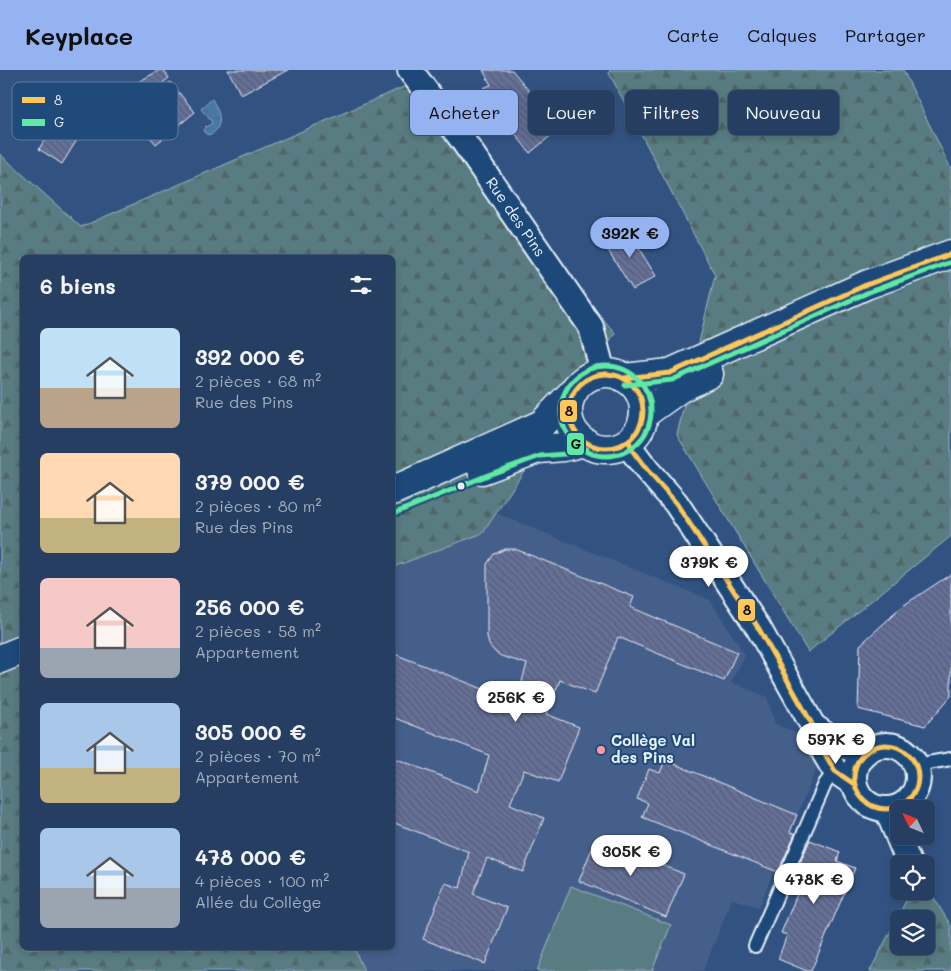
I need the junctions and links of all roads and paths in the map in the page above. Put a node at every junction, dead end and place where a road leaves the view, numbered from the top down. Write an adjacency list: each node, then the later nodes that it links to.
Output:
1 (410, 70): 4 (street, Rue des Pins)
2 (951, 254): 4 (main road)
3 (951, 262): 6 (main road)
4 (614, 375): 5 (main road); 6 (main road)
5 (574, 391): 8 (main road); 9 (main road)
6 (644, 414): 7 (main road)
7 (629, 441): 8 (main road); 13 (street)
8 (585, 442): 10 (main road)
9 (395, 490)
10 (395, 505)
11 (20, 651): 12 (main road)
12 (0, 659)
13 (813, 726): 14 (street); 17 (street)
14 (865, 753): 16 (street); 18 (street)
15 (951, 758): 16 (lane)
16 (916, 765): 19 (street)
17 (835, 770): 18 (street); 21 (lane)
18 (854, 784): 19 (street)
19 (886, 810): 20 (street)
20 (906, 855)
21 (755, 946)

